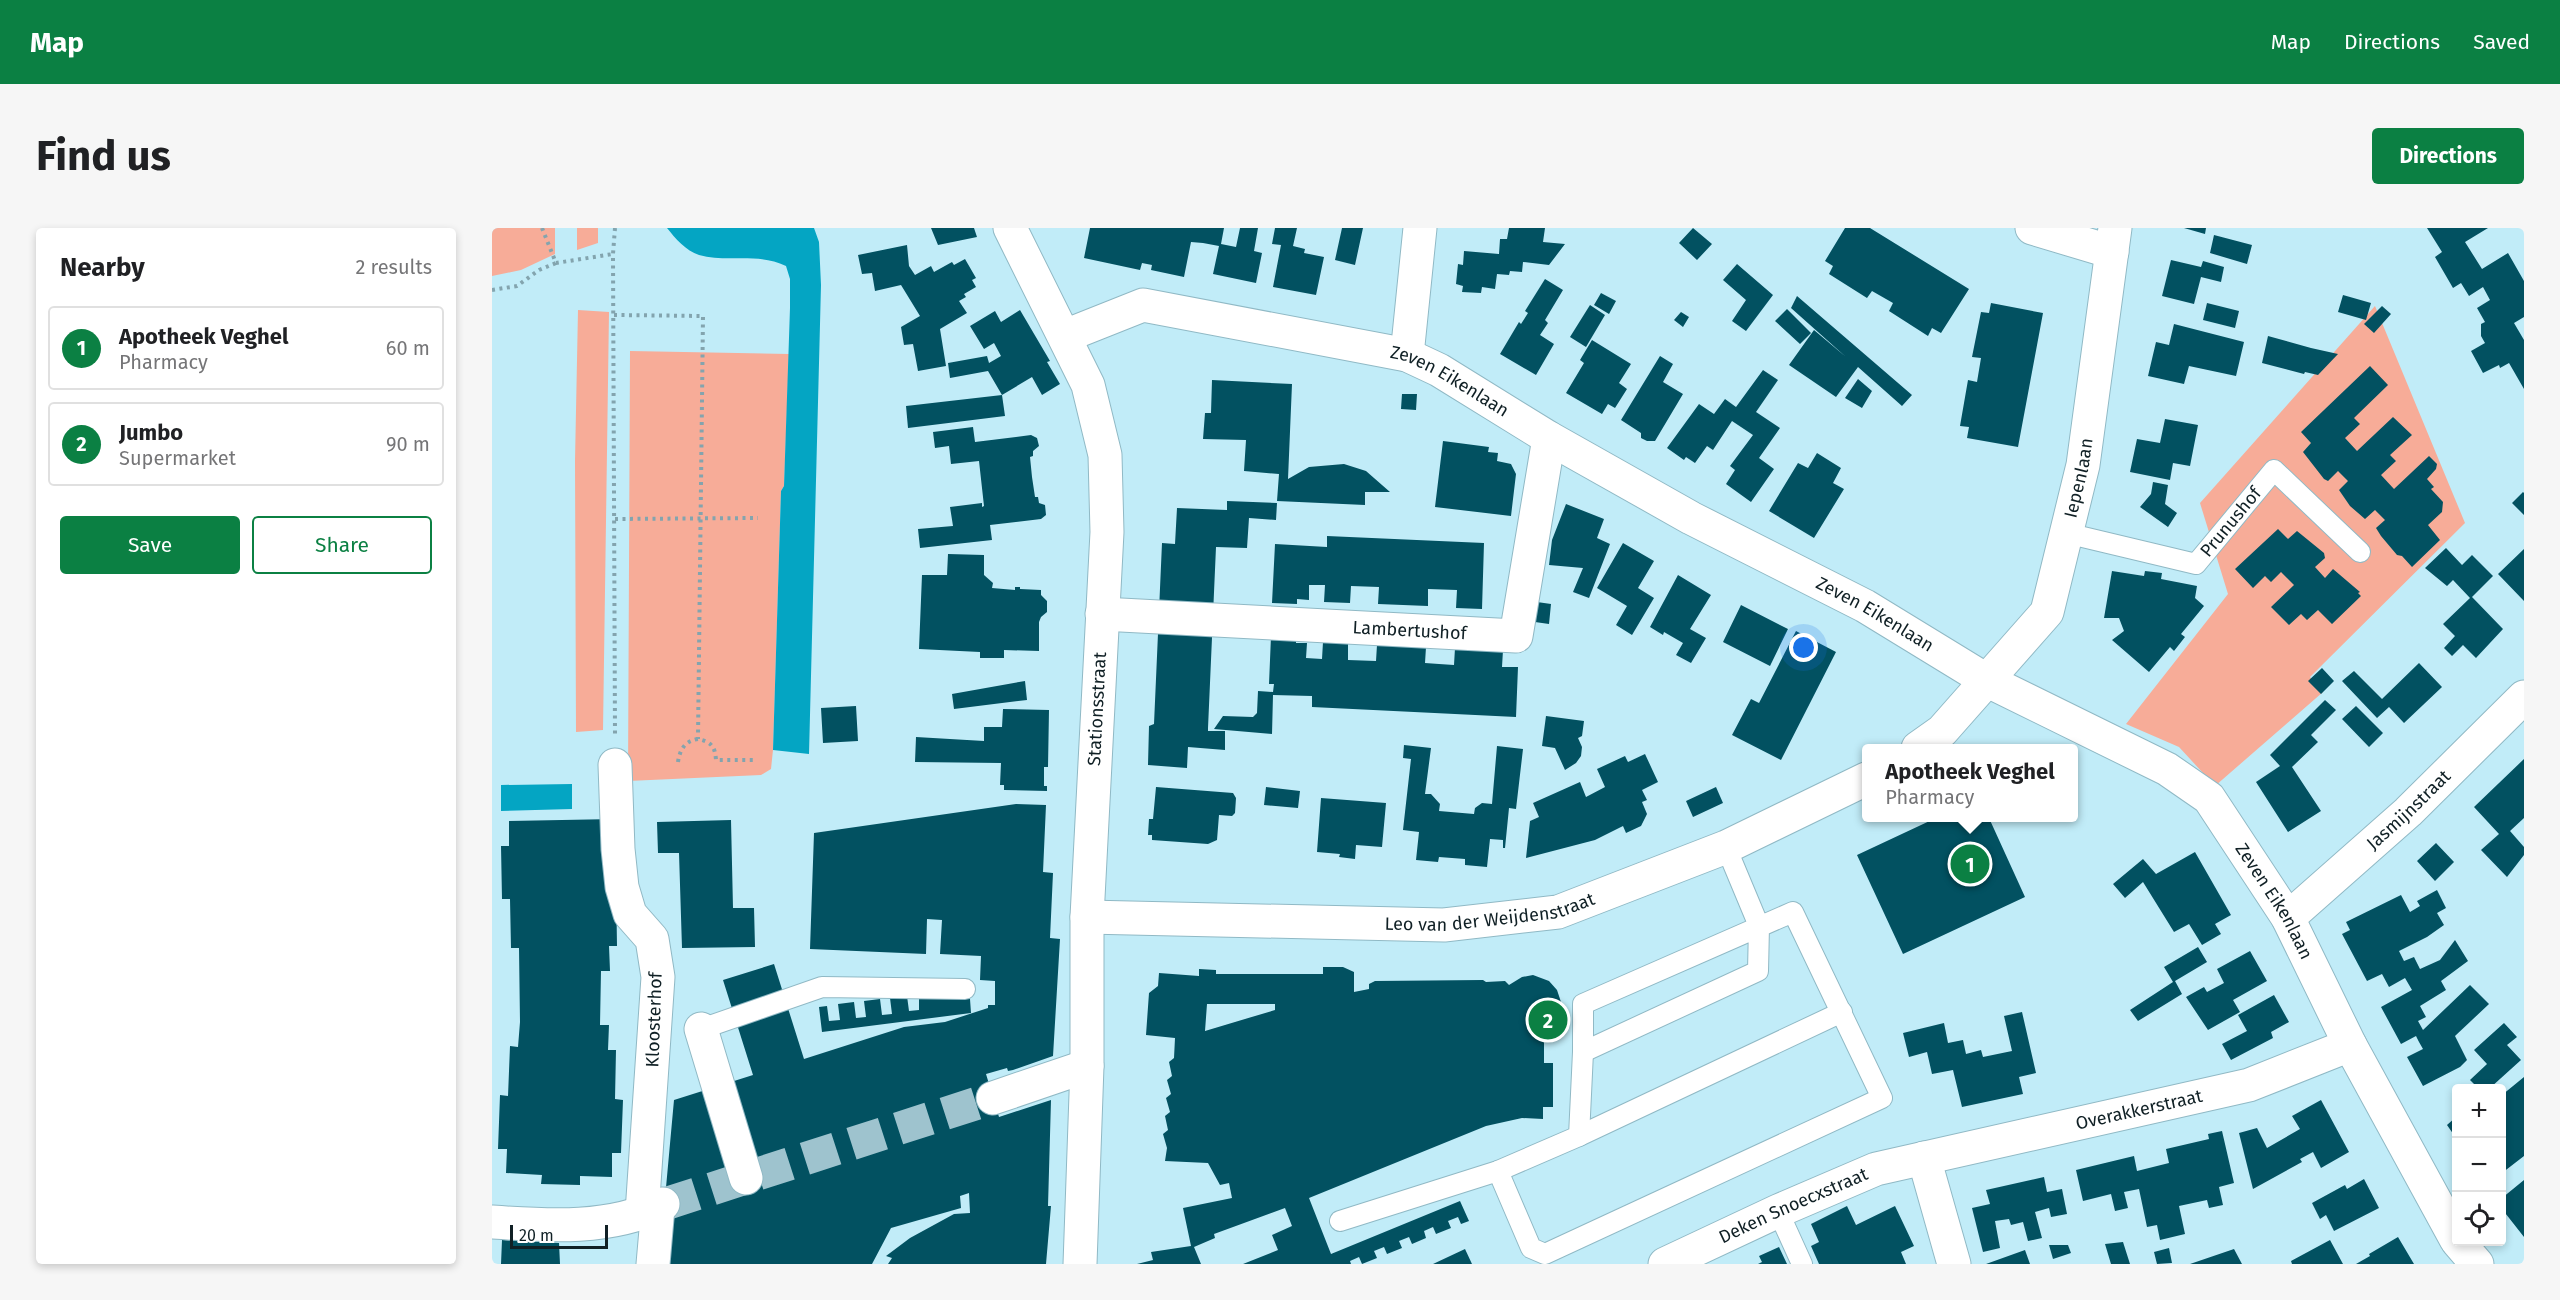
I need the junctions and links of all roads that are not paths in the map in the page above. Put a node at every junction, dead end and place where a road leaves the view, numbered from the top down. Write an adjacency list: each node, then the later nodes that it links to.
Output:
1 (1010, 228): 5 (street, Stationsstraat)
2 (1420, 228): 6 (street)
3 (2032, 228): 4 (street, Iepenlaan)
4 (2114, 240): 8 (street, Iepenlaan)
5 (1065, 336): 6 (street, Zeven Eikenlaan); 10 (street, Stationsstraat)
6 (1407, 355): 7 (street, Zeven Eikenlaan)
7 (1549, 438): 10 (street, Lambertushof); 11 (street, Zeven Eikenlaan)
8 (2066, 533): 9 (lane, Prunushof); 11 (street, Iepenlaan)
9 (2360, 552)
10 (1102, 614): 17 (street, Stationsstraat)
11 (1986, 680): 13 (street); 18 (street, Zeven Eikenlaan)
12 (2524, 697): 18 (street, Jasmijnstraat)
13 (1924, 744)
14 (615, 765): 31 (street, Kloosterhof)
15 (1862, 781): 16 (street, Leo van der Weijdenstraat)
16 (1726, 847): 17 (street, Leo van der Weijdenstraat); 19 (lane)
17 (1087, 917): 25 (street, Stationsstraat)
18 (2288, 918): 23 (street, Zeven Eikenlaan)
19 (1759, 926): 21 (lane); 24 (lane); 24 (lane)
20 (964, 989): 22 (lane)
21 (1842, 1012): 27 (lane); 29 (lane)
22 (701, 1029): 30 (street)
23 (2350, 1045): 28 (street, Overakkerstraat); 35 (street, Zeven Eikenlaan)
24 (1583, 1052): 27 (lane)
25 (1087, 1066): 26 (street); 38 (street, Stationsstraat)
26 (993, 1098)
27 (1578, 1136): 29 (lane)
28 (1924, 1158): 32 (street, Deken Snoecxstraat); 41 (street)
29 (1498, 1171): 33 (lane)
30 (746, 1178)
31 (655, 1208): 34 (street); 37 (street, Kloosterhof)
32 (1778, 1211): 39 (street, Deken Snoecxstraat); 40 (lane)
33 (1340, 1221)
34 (492, 1222)
35 (2452, 1231)
36 (2462, 1246): 42 (street, Zeven Eikenlaan)
37 (653, 1264)
38 (1080, 1264)
39 (1665, 1264)
40 (1802, 1264)
41 (1954, 1264)
42 (2477, 1264)

